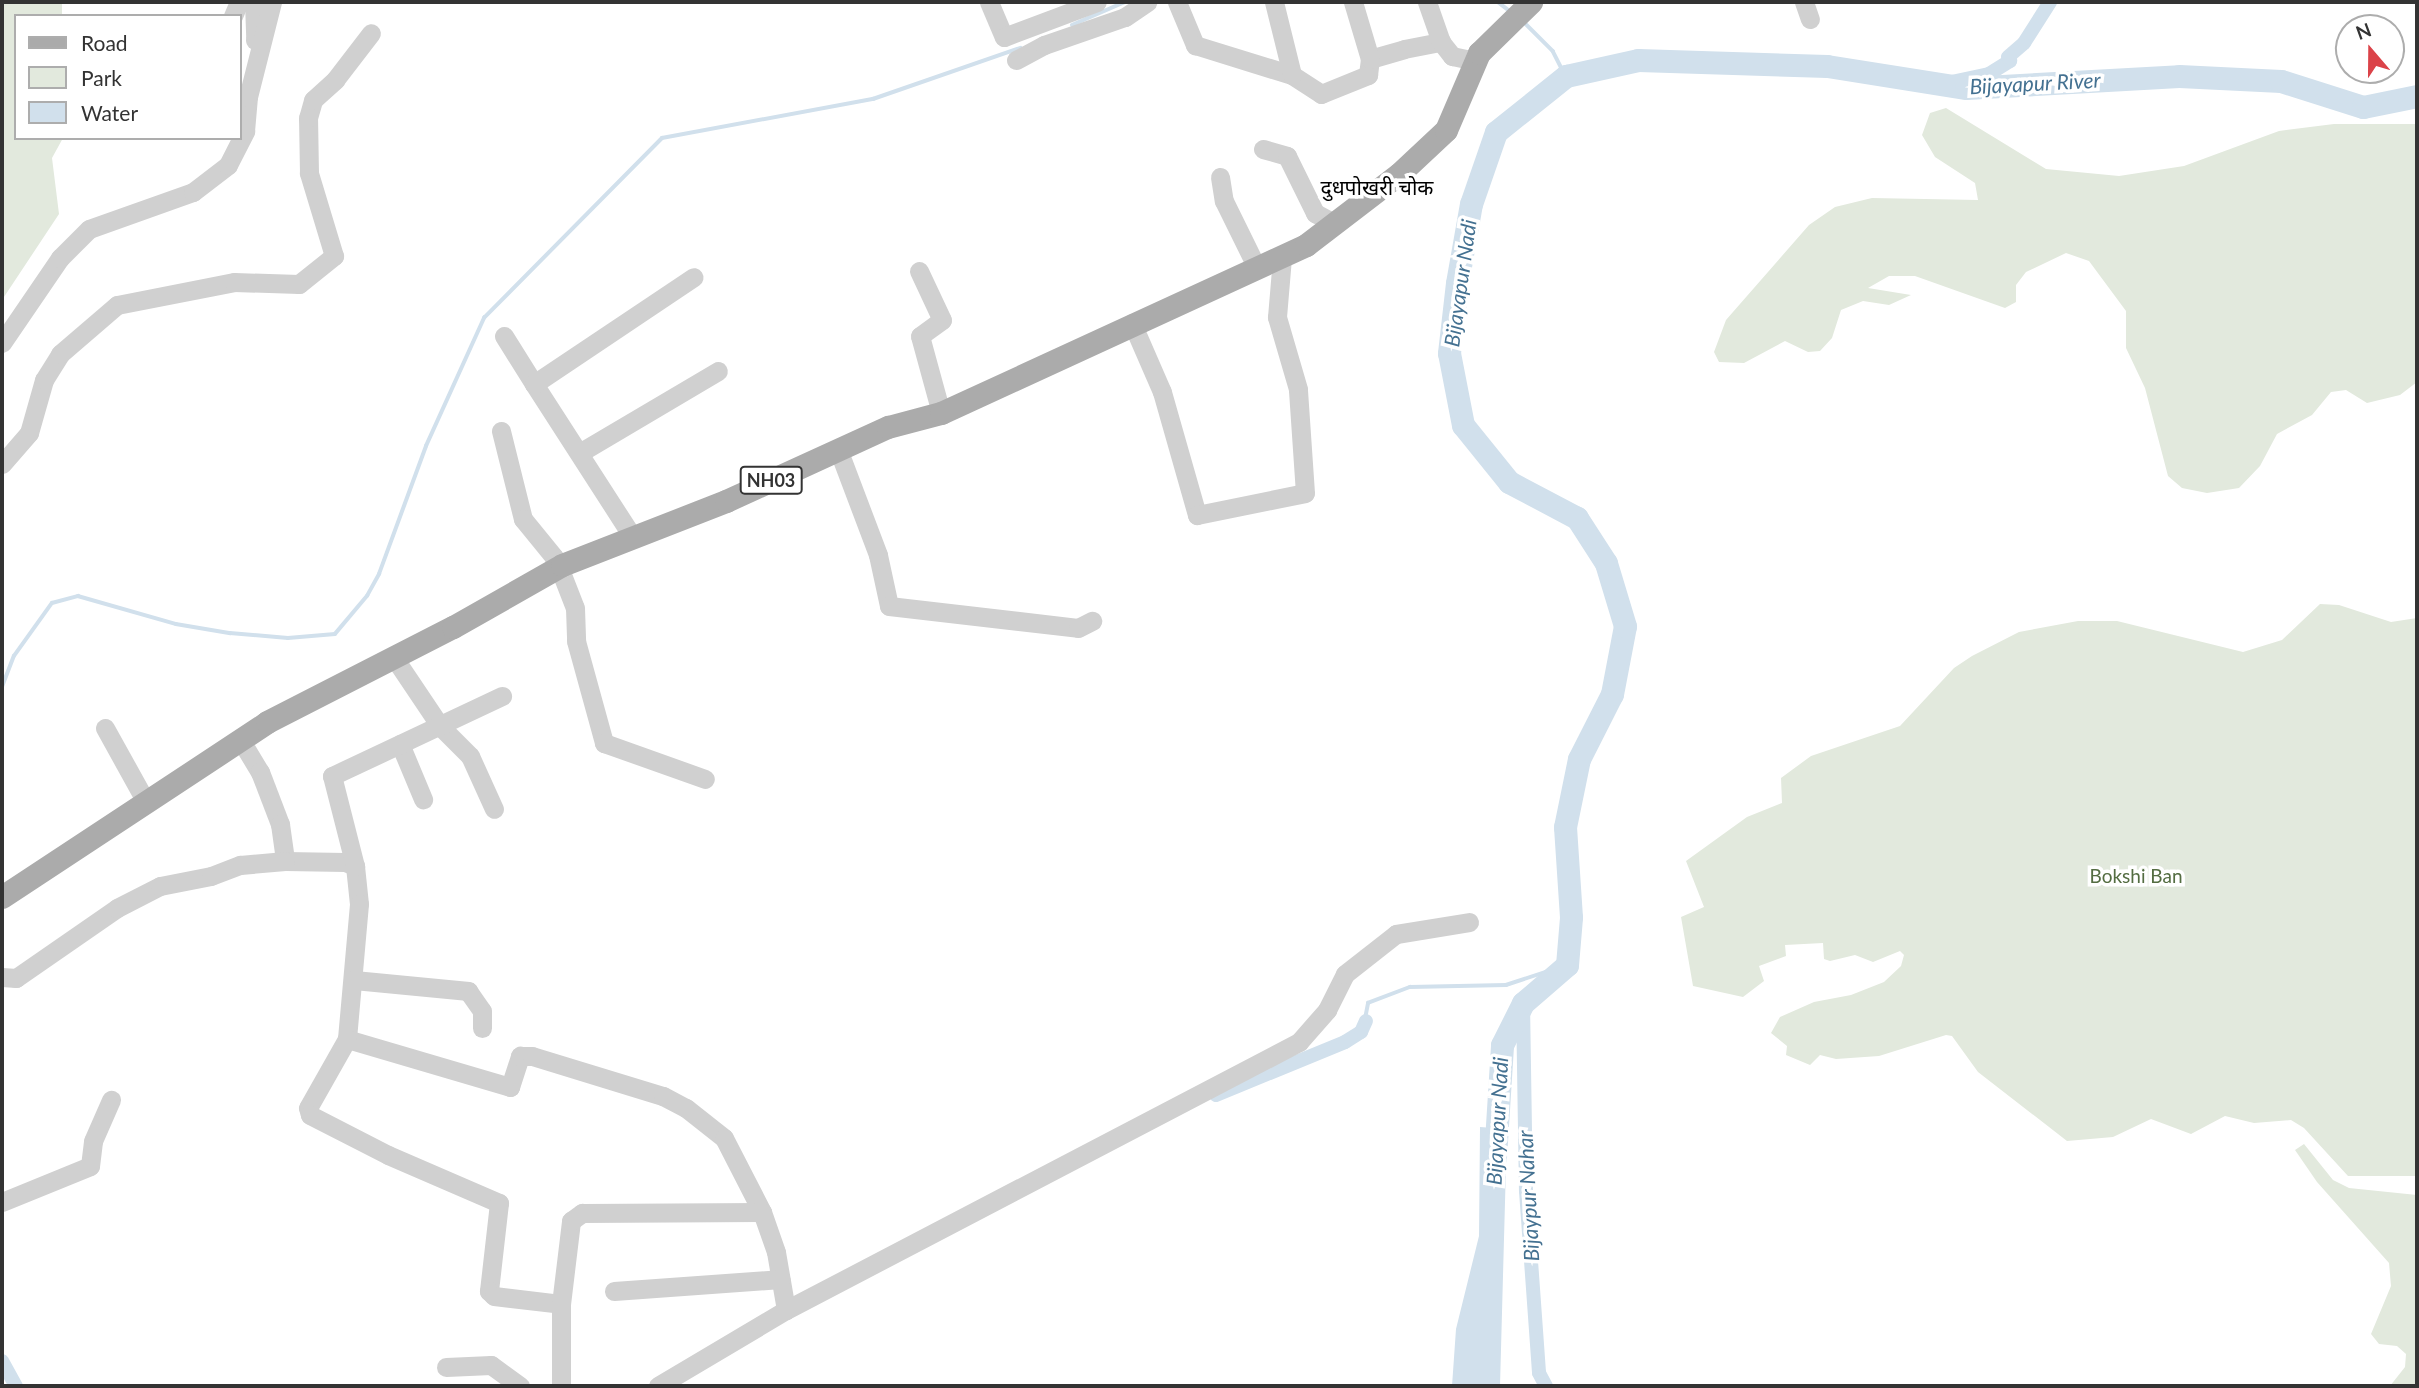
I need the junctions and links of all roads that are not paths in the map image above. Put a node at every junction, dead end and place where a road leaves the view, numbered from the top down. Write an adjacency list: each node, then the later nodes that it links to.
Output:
1 (254, 2): 12 (street)
2 (272, 2): 12 (street)
3 (989, 2): 4 (street)
4 (1097, 2)
5 (1147, 2): 14 (street)
6 (1177, 2): 17 (street)
7 (1274, 2): 17 (street)
8 (1353, 2): 15 (street)
9 (1427, 2): 13 (street)
10 (1531, 2): 16 (main road, NH03)
11 (371, 33): 36 (street)
12 (263, 40): 18 (street)
13 (1441, 42): 15 (street); 16 (street)
14 (1016, 60)
15 (1370, 60): 17 (street)
16 (1475, 61): 22 (main road, NH03)
17 (1292, 75)
18 (242, 137)
19 (240, 140): 29 (street)
20 (1263, 149): 22 (street)
21 (1220, 177): 24 (street)
22 (1332, 222): 23 (main road, NH03)
23 (1282, 257): 24 (main road, NH03); 27 (street)
24 (1257, 268): 27 (main road, NH03)
25 (919, 271): 32 (street)
26 (694, 277): 31 (street)
27 (1132, 323): 32 (main road, NH03)
28 (504, 336): 31 (street)
29 (2, 343)
30 (718, 371): 35 (street)
31 (534, 384): 35 (street)
32 (941, 413): 34 (main road, NH03)
33 (501, 431): 38 (street)
34 (838, 449): 37 (main road, NH03); 39 (street)
35 (581, 452): 37 (street)
36 (2, 464)
37 (632, 536): 38 (main road, NH03)
38 (558, 567): 40 (main road, NH03); 46 (street)
39 (1085, 624)
40 (393, 656): 42 (street); 44 (main road, NH03)
41 (502, 696): 42 (street)
42 (440, 726): 45 (street); 49 (street)
43 (105, 728): 48 (street)
44 (240, 739): 48 (main road, NH03); 50 (street)
45 (400, 744): 47 (street); 51 (street)
46 (705, 779)
47 (423, 799)
48 (146, 802): 52 (main road, NH03)
49 (494, 809)
50 (285, 861): 51 (street); 54 (street)
51 (355, 866): 55 (street)
52 (2, 897)
53 (1469, 922): 64 (street)
54 (2, 977)
55 (354, 980): 56 (street); 57 (street)
56 (482, 1028)
57 (347, 1039): 60 (street); 63 (street)
58 (111, 1100): 59 (street)
59 (2, 1202)
60 (762, 1212): 61 (street); 63 (street)
61 (781, 1279): 62 (street); 64 (street)
62 (614, 1291)
63 (561, 1304): 67 (street)
64 (786, 1310): 68 (street)
65 (446, 1367): 66 (street)
66 (520, 1386)
67 (561, 1386)
68 (658, 1386)

